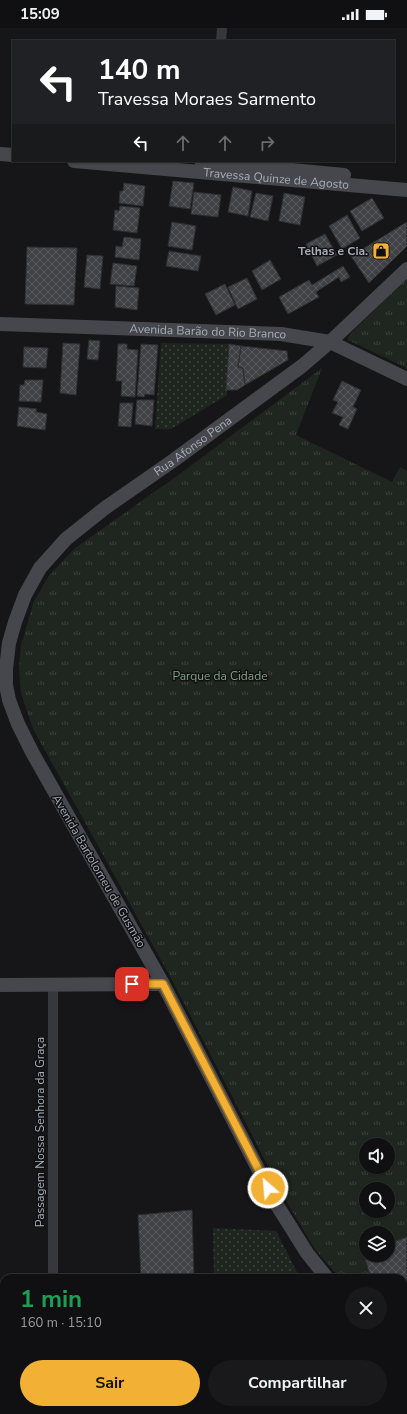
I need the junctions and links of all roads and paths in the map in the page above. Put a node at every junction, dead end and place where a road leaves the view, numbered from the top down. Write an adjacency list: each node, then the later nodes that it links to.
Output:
1 (222, 28): 2 (street)
2 (221, 40)
3 (96, 162): 5 (main road, Travessa Quinze de Agosto)
4 (205, 162): 5 (main road, Travessa Quinze de Agosto)
5 (216, 165): 6 (main road, Travessa Quinze de Agosto); 7 (main road, Travessa Quinze de Agosto)
6 (407, 181)
7 (407, 190)
8 (407, 269): 10 (main road, Rua Afonso Pena)
9 (0, 324): 10 (main road, Avenida Barão do Rio Branco)
10 (330, 342): 11 (main road, Avenida Barão do Rio Branco); 12 (main road, Rua Afonso Pena)
11 (407, 379)
12 (9, 643): 13 (main road, Avenida Bartolomeu de Gusmão)
13 (163, 984): 15 (main road); 17 (main road, Avenida Bartolomeu de Gusmão)
14 (0, 985): 15 (main road)
15 (53, 985): 16 (street, Passagem Nossa Senhora da Graça)
16 (53, 1274)
17 (323, 1274)

